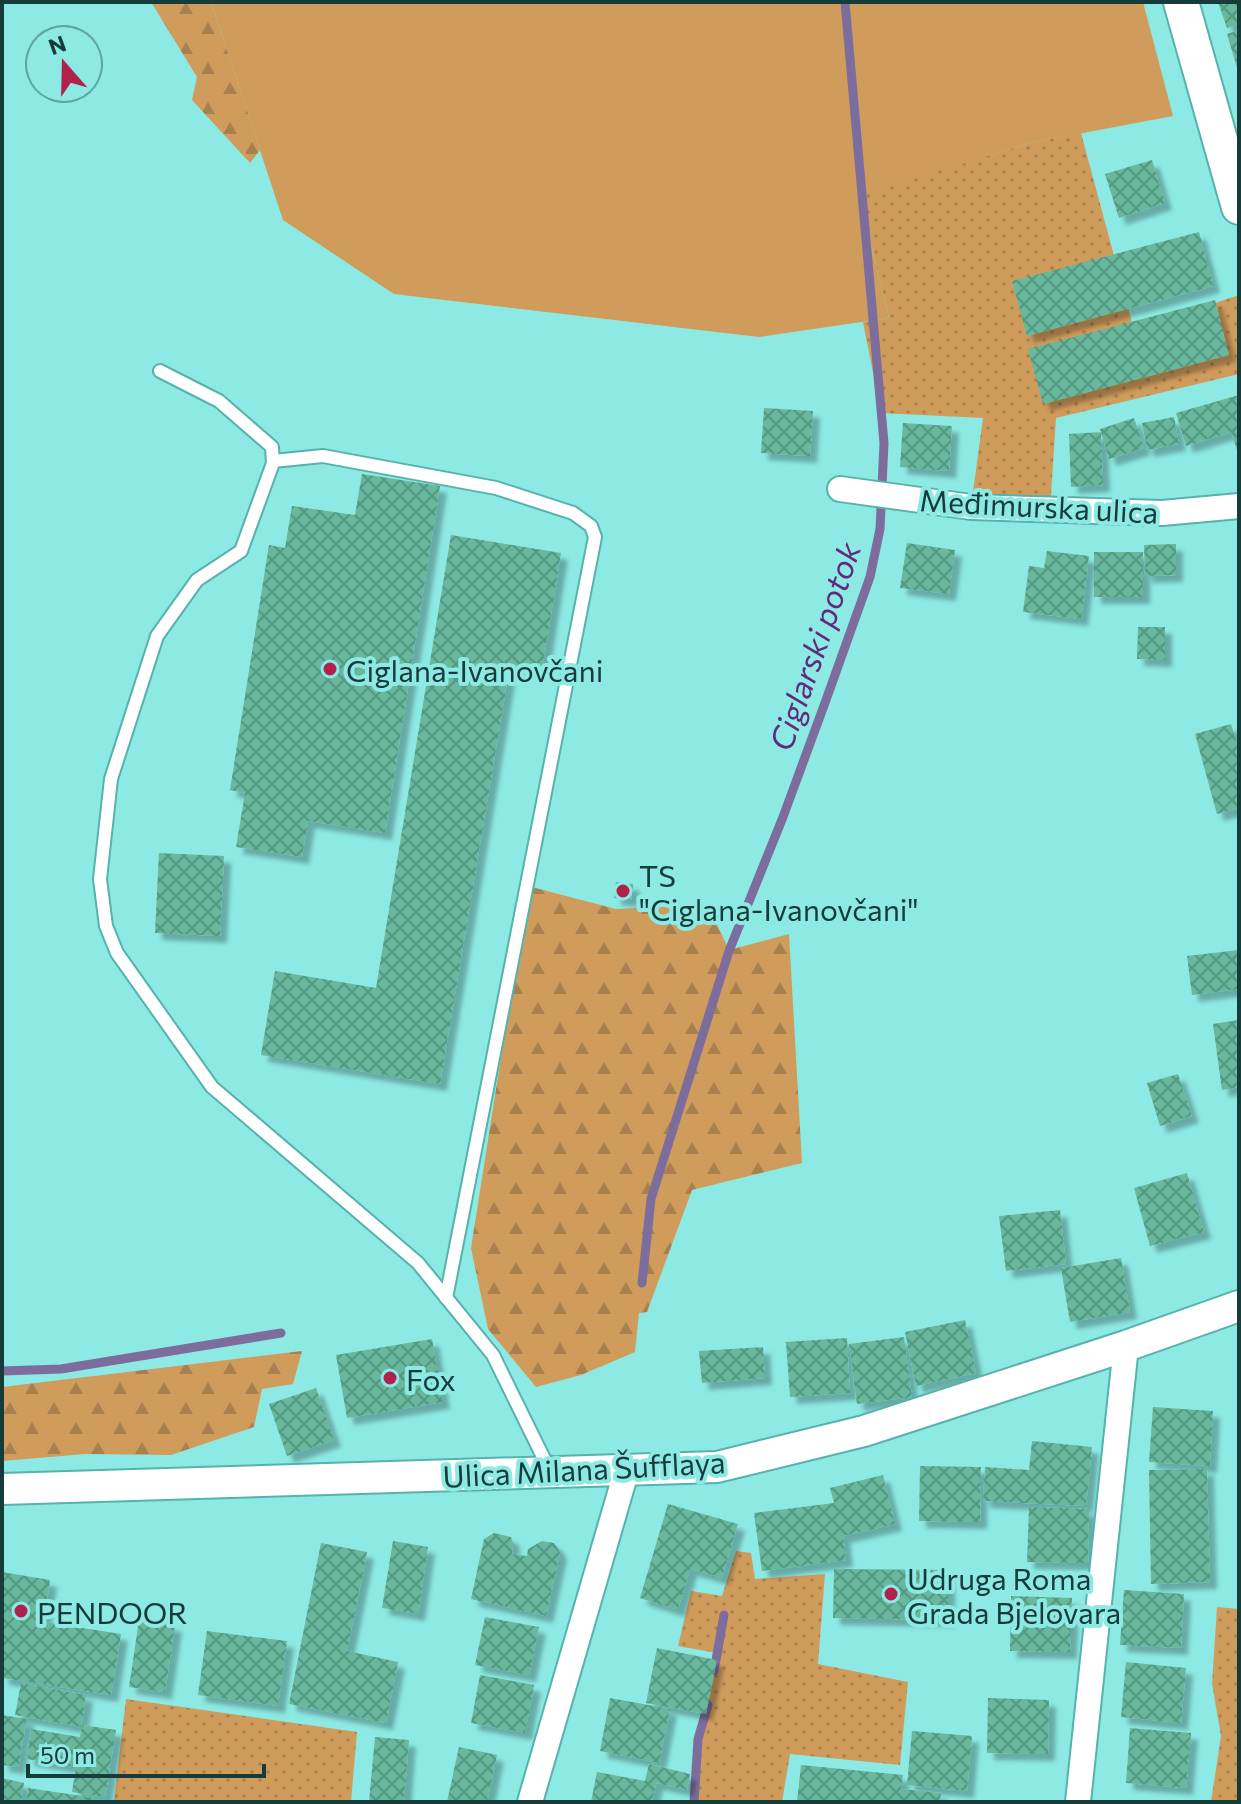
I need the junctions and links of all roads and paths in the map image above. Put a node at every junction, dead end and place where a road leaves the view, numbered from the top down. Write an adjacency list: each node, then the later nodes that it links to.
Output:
1 (1181, 2): 2 (main road)
2 (1239, 207)
3 (160, 371): 4 (lane)
4 (273, 461): 7 (lane); 7 (lane)
5 (840, 489): 6 (street, Međimurska ulica)
6 (1239, 506)
7 (446, 1298): 11 (lane)
8 (1239, 1306): 9 (street, Ulica Milana Šufflaya)
9 (1126, 1346): 10 (street, Ulica Milana Šufflaya); 14 (street)
10 (627, 1469): 11 (street, Ulica Milana Šufflaya); 13 (street)
11 (550, 1471): 12 (street, Ulica Milana Šufflaya)
12 (2, 1489)
13 (530, 1802)
14 (1078, 1802)

